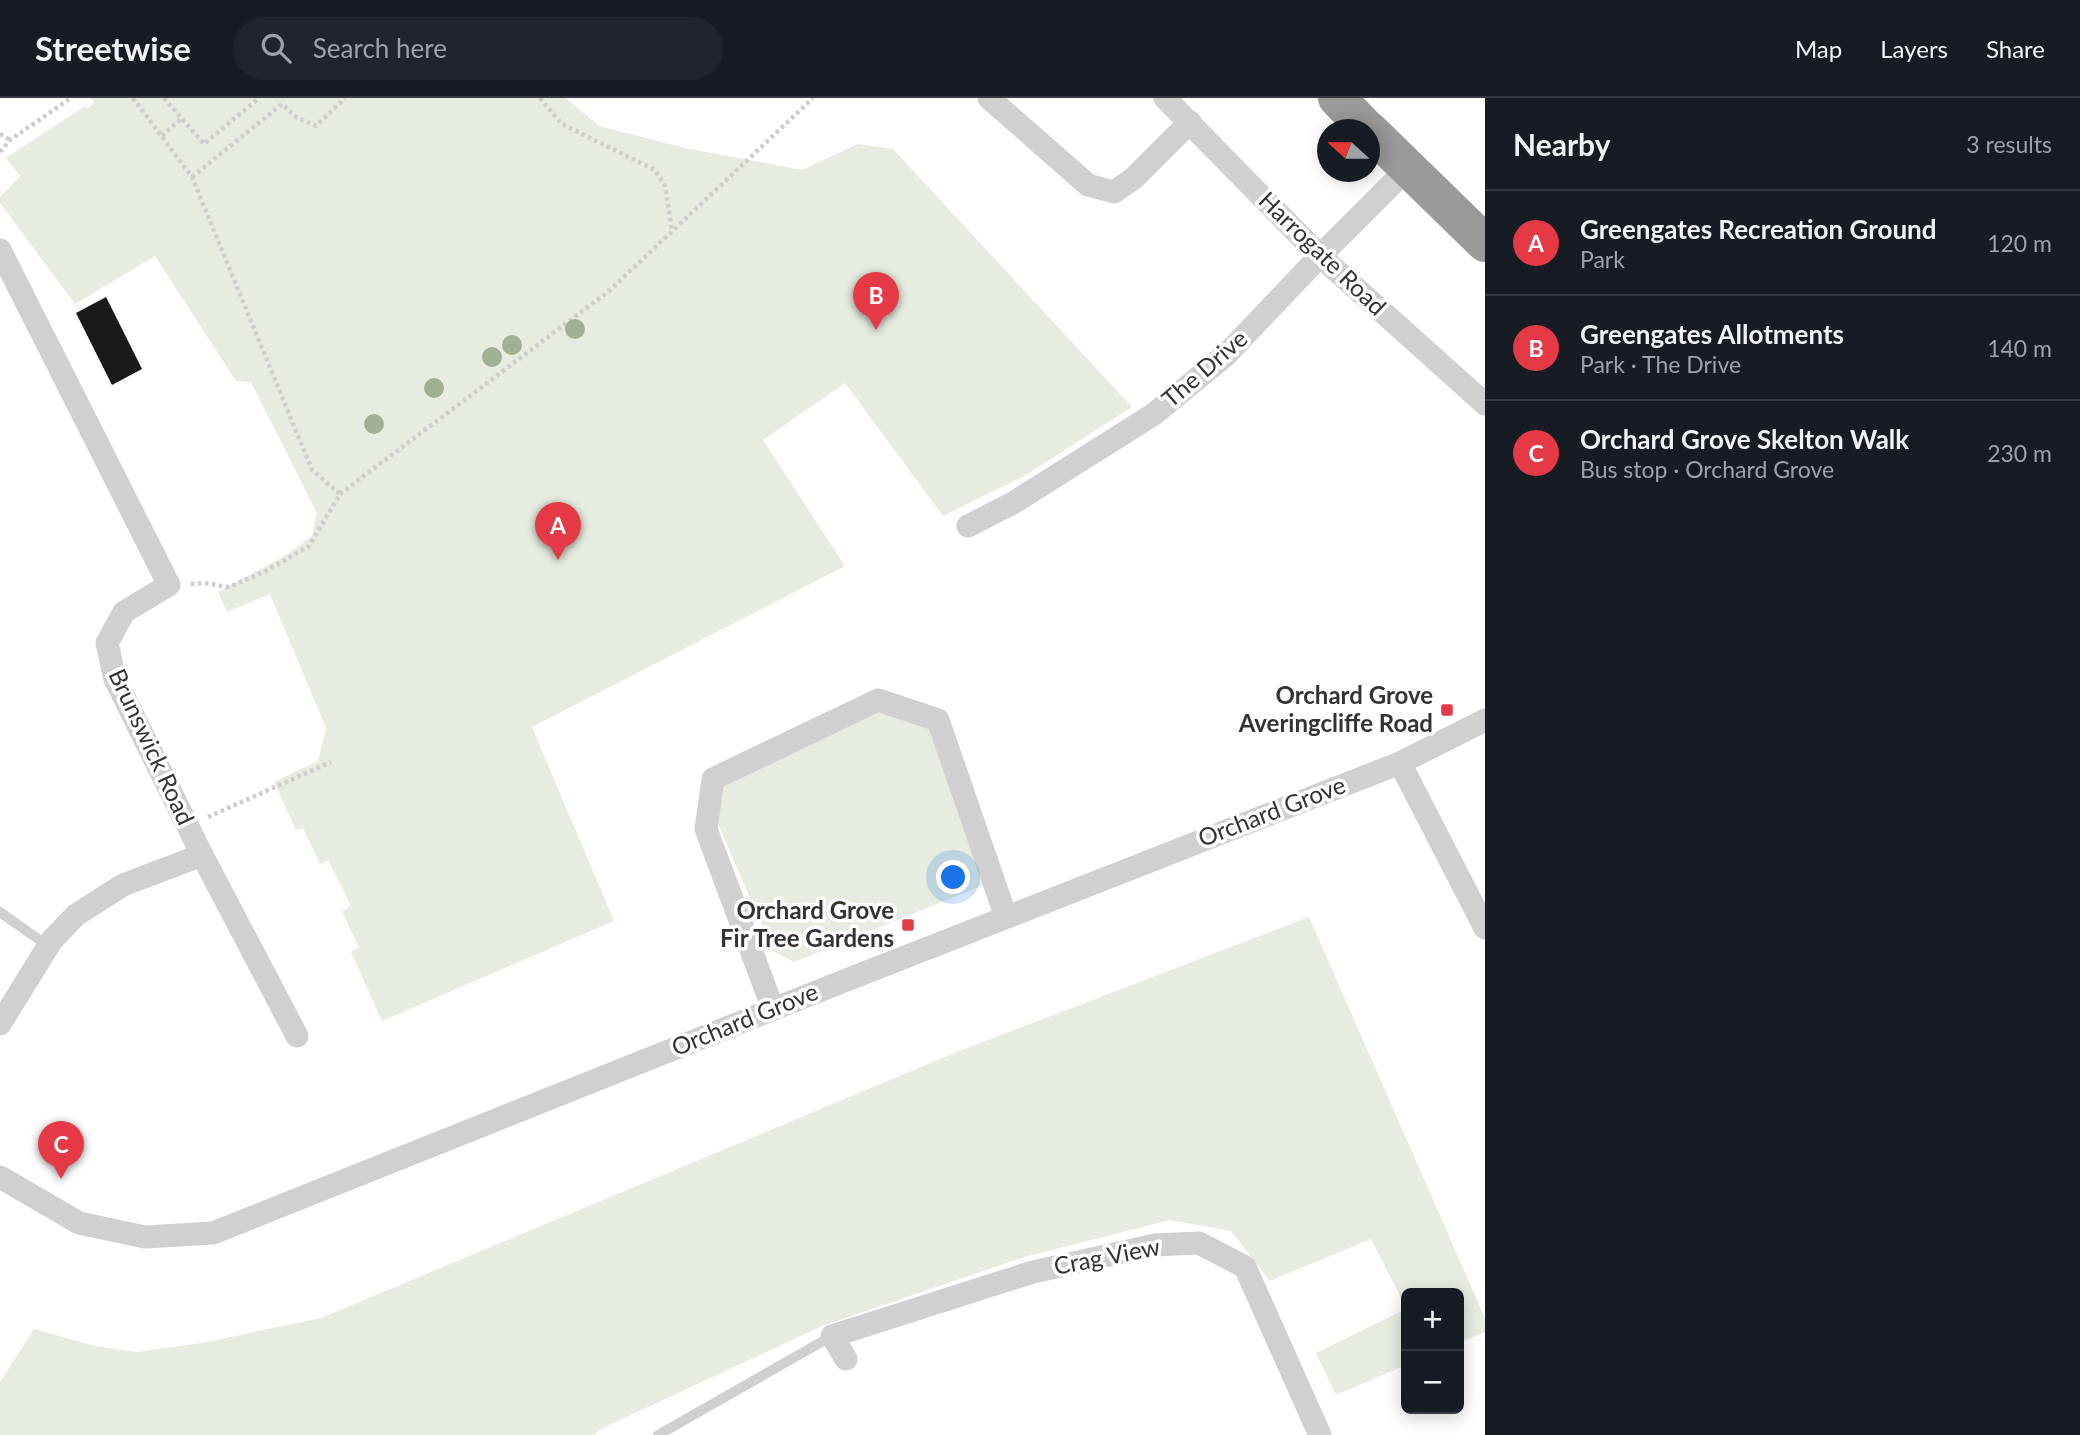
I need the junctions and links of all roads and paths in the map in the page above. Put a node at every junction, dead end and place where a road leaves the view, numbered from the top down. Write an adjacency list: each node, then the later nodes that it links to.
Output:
1 (71, 98): 16 (path)
2 (133, 98): 15 (path)
3 (164, 98): 11 (path)
4 (259, 98): 11 (path)
5 (345, 98): 20 (path)
6 (540, 98): 21 (path)
7 (813, 98): 21 (path)
8 (989, 98): 13 (street)
9 (1165, 98): 13 (street, Harrogate Road)
10 (1337, 98): 12 (highway)
11 (182, 118): 15 (path)
12 (1358, 119)
13 (1190, 122): 24 (street, Harrogate Road)
14 (0, 134): 16 (path)
15 (162, 136): 20 (path)
16 (10, 140): 18 (path)
17 (1380, 141): 19 (highway)
18 (0, 152)
19 (1407, 169): 22 (highway); 24 (street, The Drive)
20 (192, 177): 26 (path)
21 (672, 231): 26 (path)
22 (1485, 243)
23 (0, 250): 28 (street)
24 (1320, 256): 25 (street, Harrogate Road); 27 (street, The Drive)
25 (1485, 404)
26 (340, 495): 28 (path)
27 (968, 526)
28 (169, 585): 32 (street, Brunswick Road)
29 (1485, 720): 31 (street, Orchard Grove)
30 (331, 762): 32 (path)
31 (1400, 763): 35 (street, Orchard Grove); 36 (street)
32 (188, 826): 33 (street, Brunswick Road)
33 (202, 855): 37 (street); 40 (street, Brunswick Road)
34 (0, 912): 37 (lane)
35 (1006, 917): 38 (street, Orchard Grove); 38 (street)
36 (1485, 928)
37 (48, 946): 39 (street)
38 (773, 1009): 41 (street, Orchard Grove)
39 (0, 1024)
40 (297, 1036)
41 (0, 1177)
42 (832, 1336): 43 (street); 44 (street, Crag View); 45 (lane, Crag View)
43 (846, 1359)
44 (1317, 1434)
45 (658, 1435)

